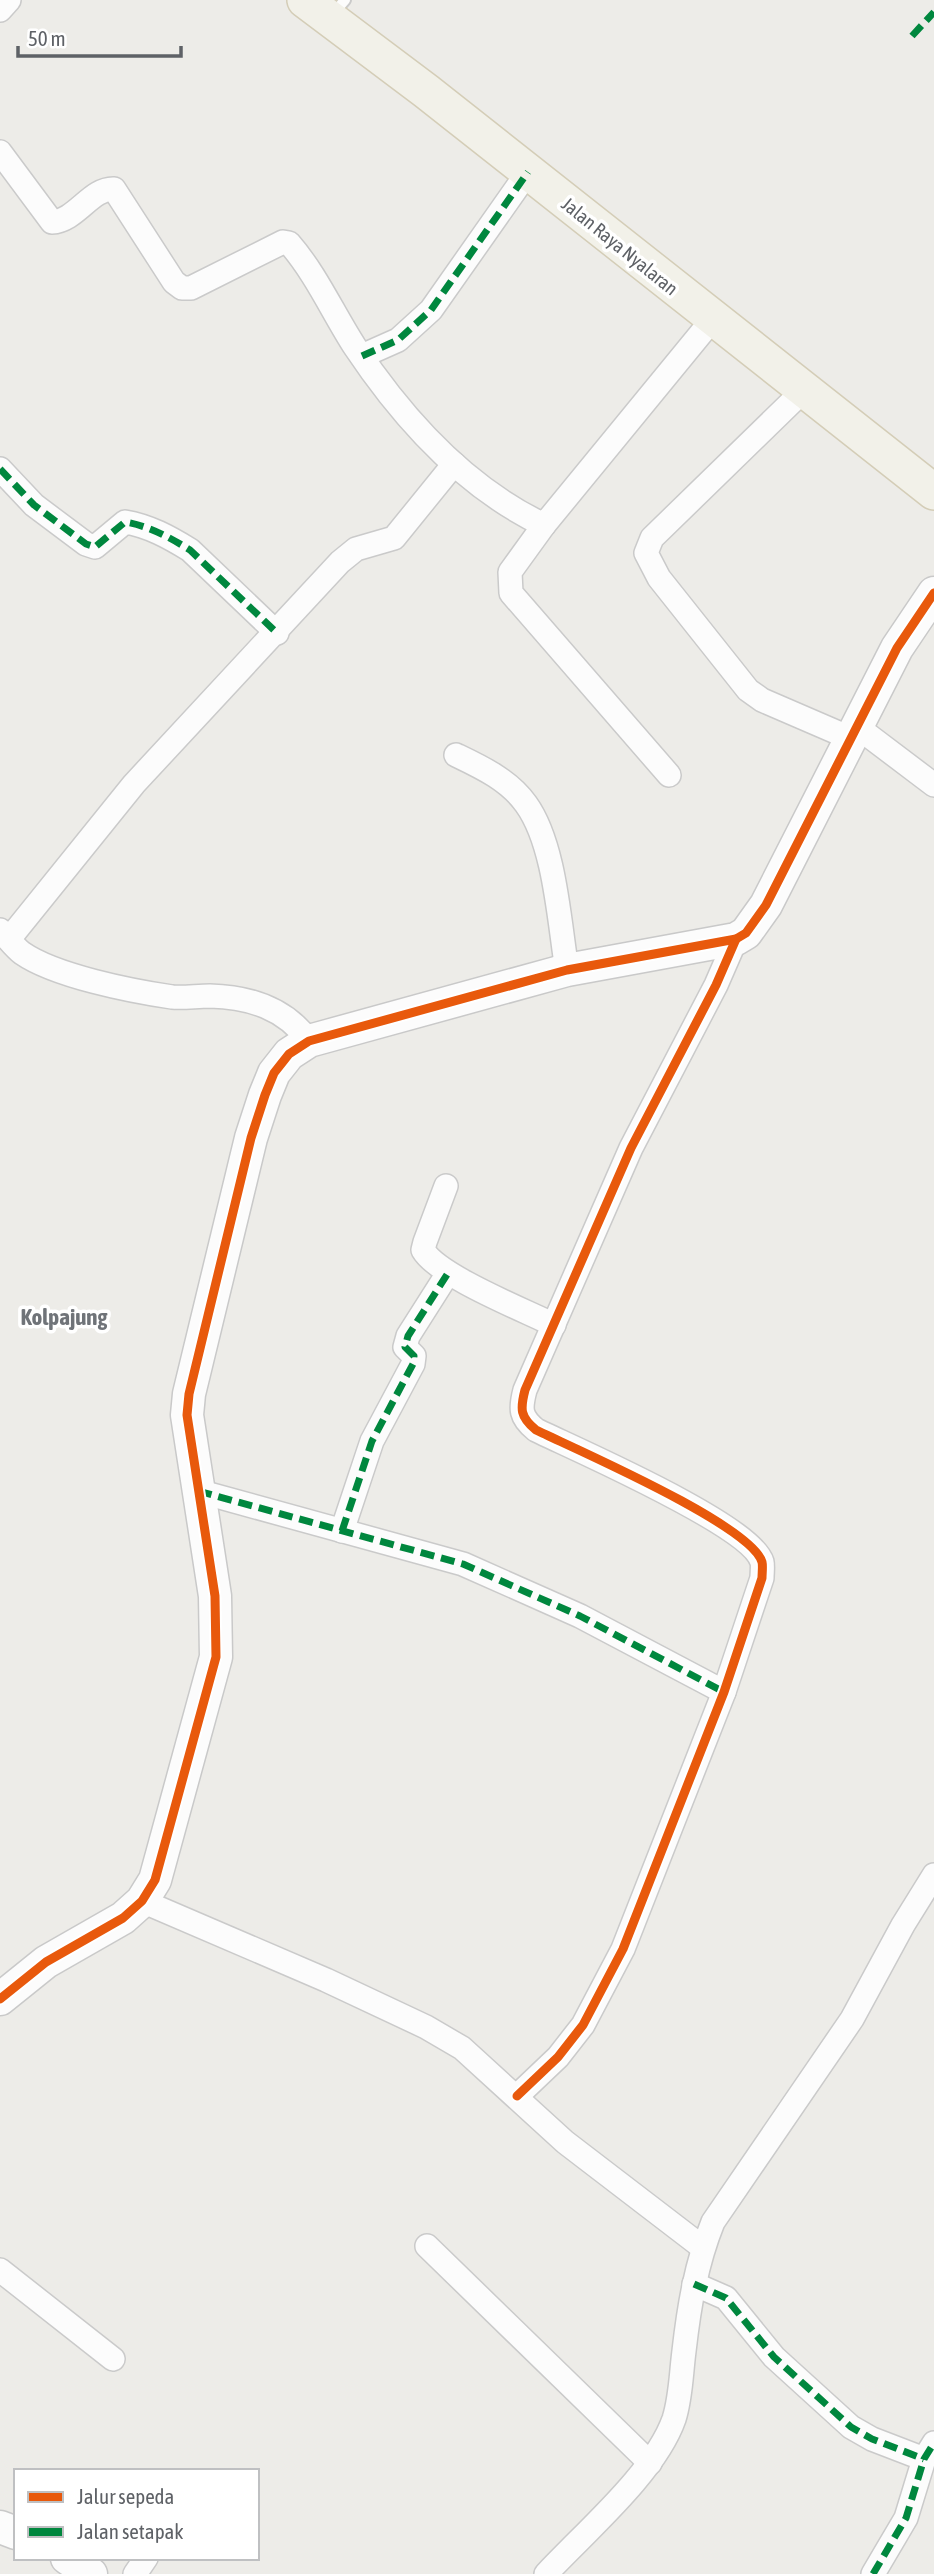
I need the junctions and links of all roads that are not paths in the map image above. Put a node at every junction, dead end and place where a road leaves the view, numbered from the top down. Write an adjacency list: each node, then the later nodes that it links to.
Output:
1 (9, 0): 3 (street)
2 (326, 6): 5 (main road, Jalan Raya Nyalaran)
3 (0, 10)
4 (0, 152): 7 (street)
5 (528, 172): 6 (main road, Jalan Raya Nyalaran); 7 (street)
6 (712, 320): 8 (main road, Jalan Raya Nyalaran); 12 (street)
7 (362, 356): 9 (street)
8 (803, 391): 11 (main road, Jalan Raya Nyalaran); 15 (street)
9 (454, 464): 12 (street); 14 (street)
10 (0, 469): 14 (street)
11 (934, 492)
12 (544, 525): 17 (street)
13 (934, 593): 15 (street)
14 (277, 633): 19 (street)
15 (853, 732): 18 (street); 20 (street)
16 (456, 755): 21 (street)
17 (669, 775)
18 (934, 785)
19 (4, 935): 22 (street)
20 (736, 939): 21 (street); 25 (street)
21 (567, 970): 22 (street)
22 (309, 1041): 26 (street)
23 (446, 1186): 24 (street)
24 (448, 1273): 25 (street); 27 (street)
25 (554, 1325): 28 (street)
26 (198, 1491): 27 (street); 30 (street)
27 (342, 1531): 28 (street)
28 (724, 1692): 32 (street)
29 (934, 1875): 34 (street)
30 (142, 1901): 31 (street); 32 (street)
31 (0, 1999)
32 (517, 2096): 34 (street)
33 (427, 2246): 39 (street)
34 (702, 2247): 36 (street)
35 (0, 2270): 37 (street)
36 (694, 2284): 38 (street); 39 (street)
37 (113, 2359)
38 (929, 2451): 43 (street)
39 (650, 2463): 42 (street)
40 (70, 2560): 41 (street)
41 (91, 2574)
42 (546, 2574)
43 (873, 2574)

